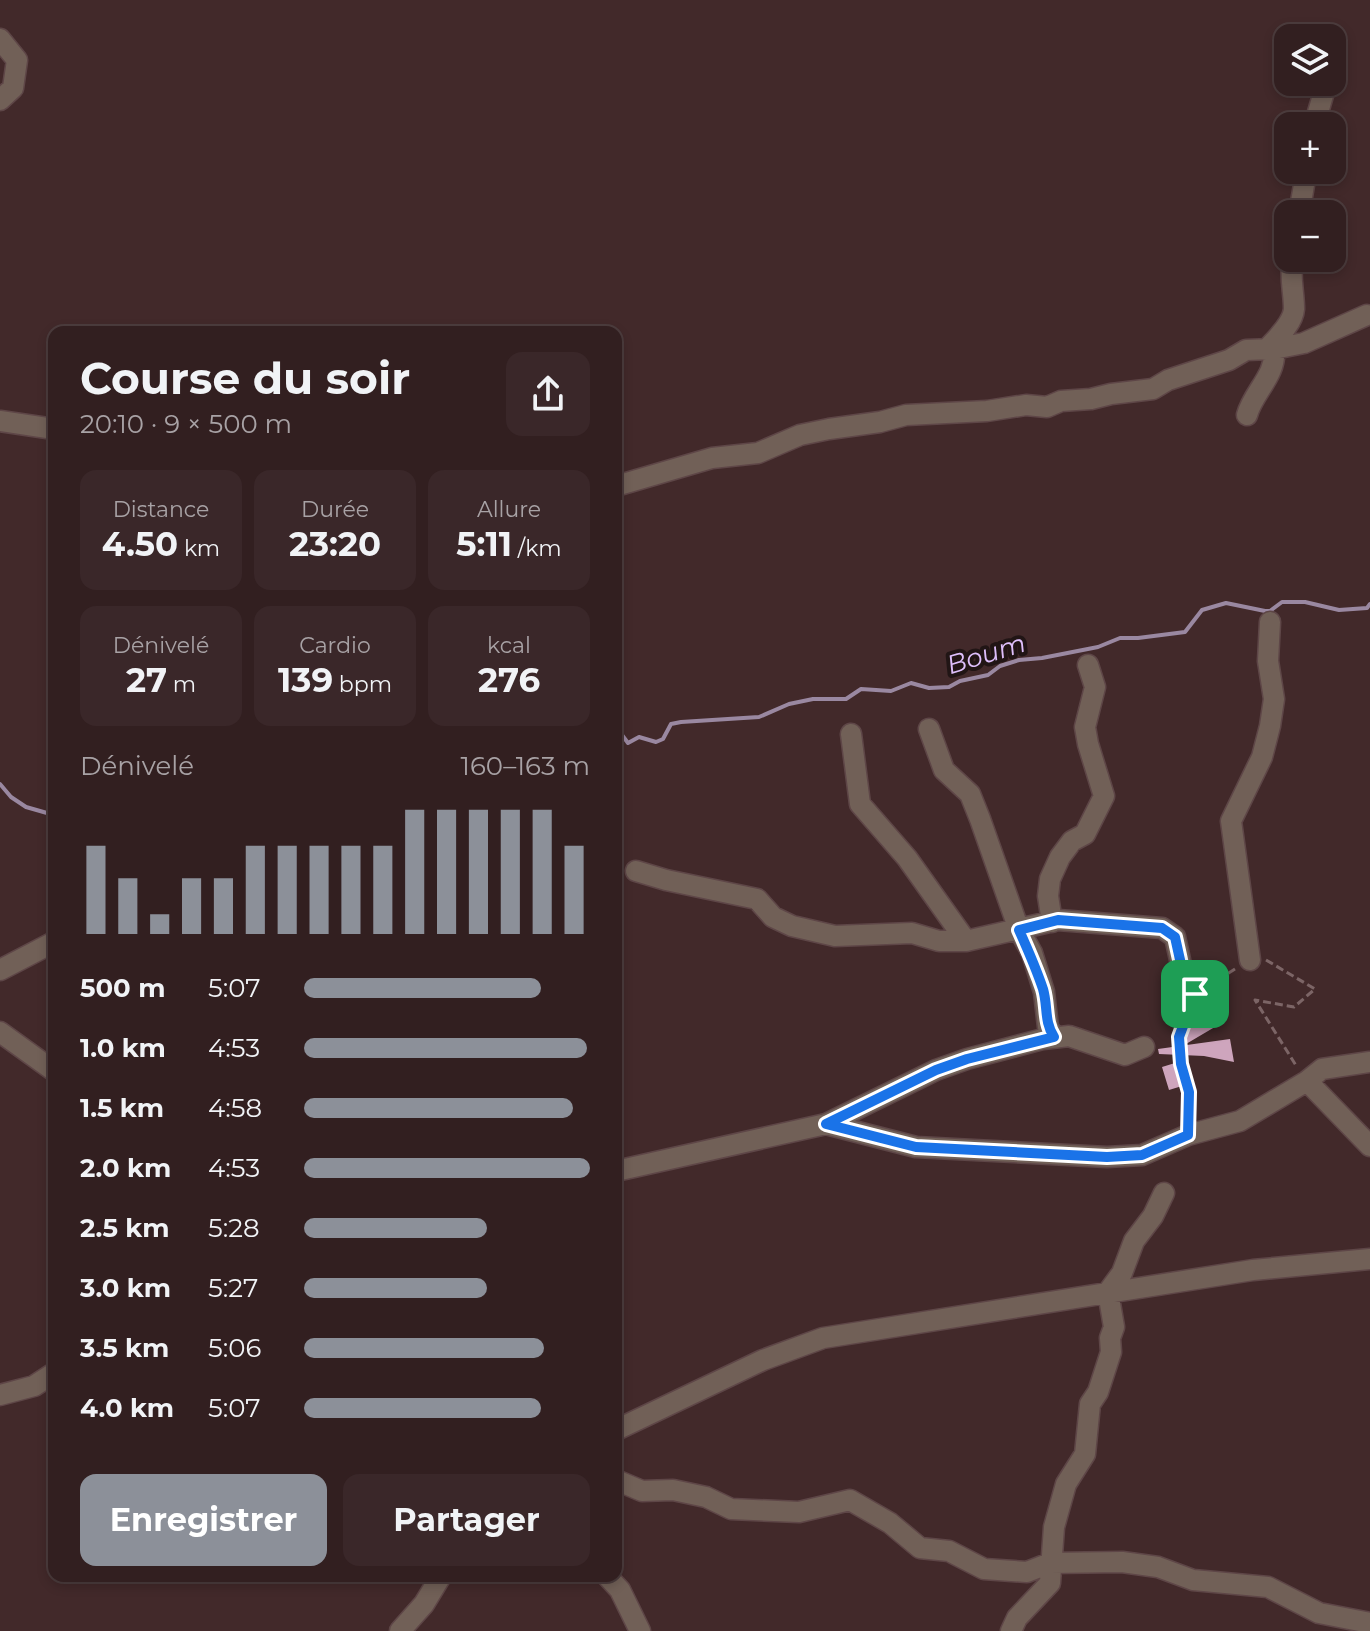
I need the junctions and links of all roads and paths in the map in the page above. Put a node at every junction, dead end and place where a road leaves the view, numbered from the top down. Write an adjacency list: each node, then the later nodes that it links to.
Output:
1 (0, 39): 2 (street)
2 (0, 100)
3 (1292, 272): 5 (street)
4 (1367, 315): 5 (street)
5 (1270, 350): 6 (street); 9 (street)
6 (1247, 415)
7 (0, 421): 8 (street)
8 (48, 428)
9 (622, 484)
10 (1270, 622): 19 (street)
11 (1088, 665): 15 (street)
12 (929, 729): 16 (street)
13 (851, 734): 17 (street)
14 (636, 871): 17 (street)
15 (1052, 922): 16 (street); 21 (street)
16 (1019, 930): 17 (street); 23 (street)
17 (966, 941)
18 (48, 945): 20 (street)
19 (1250, 960): 21 (path); 27 (path)
20 (0, 970)
21 (1195, 994): 29 (path)
22 (0, 1032): 26 (street)
23 (1054, 1037): 24 (street); 28 (street)
24 (1144, 1047)
25 (1370, 1062): 27 (street)
26 (48, 1067)
27 (1307, 1081): 29 (street); 30 (street)
28 (826, 1124): 29 (street); 31 (street)
29 (1188, 1135)
30 (1370, 1146)
31 (622, 1170)
32 (1164, 1193): 34 (street)
33 (1370, 1259): 34 (street)
34 (1108, 1292): 37 (street); 39 (street)
35 (48, 1377): 36 (street)
36 (0, 1395)
37 (622, 1427)
38 (622, 1483): 39 (street)
39 (1050, 1563): 42 (street); 45 (street)
40 (437, 1582): 43 (street)
41 (613, 1582): 44 (street)
42 (1370, 1623)
43 (400, 1631)
44 (640, 1631)
45 (1011, 1631)

